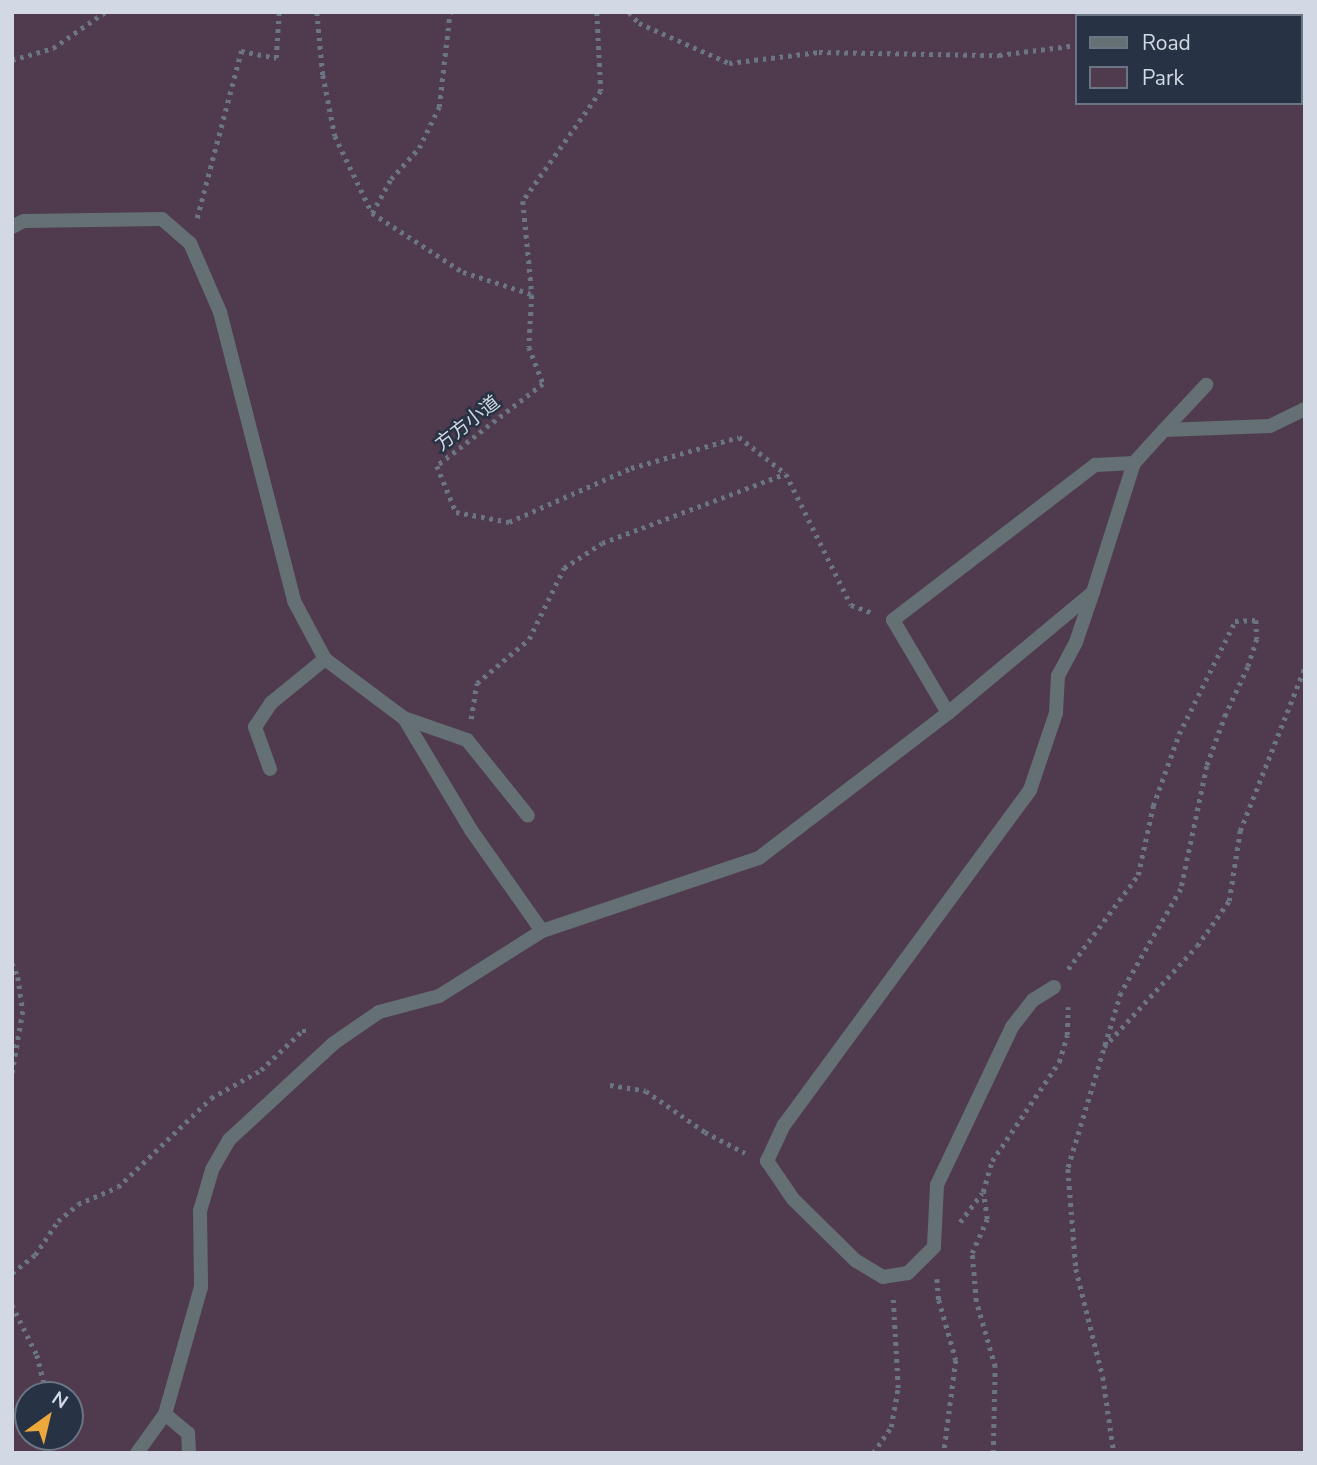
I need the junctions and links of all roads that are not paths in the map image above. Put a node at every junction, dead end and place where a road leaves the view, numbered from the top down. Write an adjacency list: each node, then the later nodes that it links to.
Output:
1 (12, 228): 7 (street)
2 (1206, 385): 4 (street)
3 (1305, 409): 4 (street)
4 (1164, 430): 5 (street)
5 (1134, 463): 6 (street); 8 (street)
6 (1093, 592): 8 (street); 13 (street)
7 (325, 659): 9 (street); 10 (street)
8 (948, 713): 12 (street)
9 (404, 718): 11 (street); 12 (street)
10 (270, 769)
11 (528, 816)
12 (542, 931): 14 (street)
13 (1054, 987)
14 (165, 1414): 15 (street); 16 (street)
15 (138, 1453)
16 (188, 1453)

